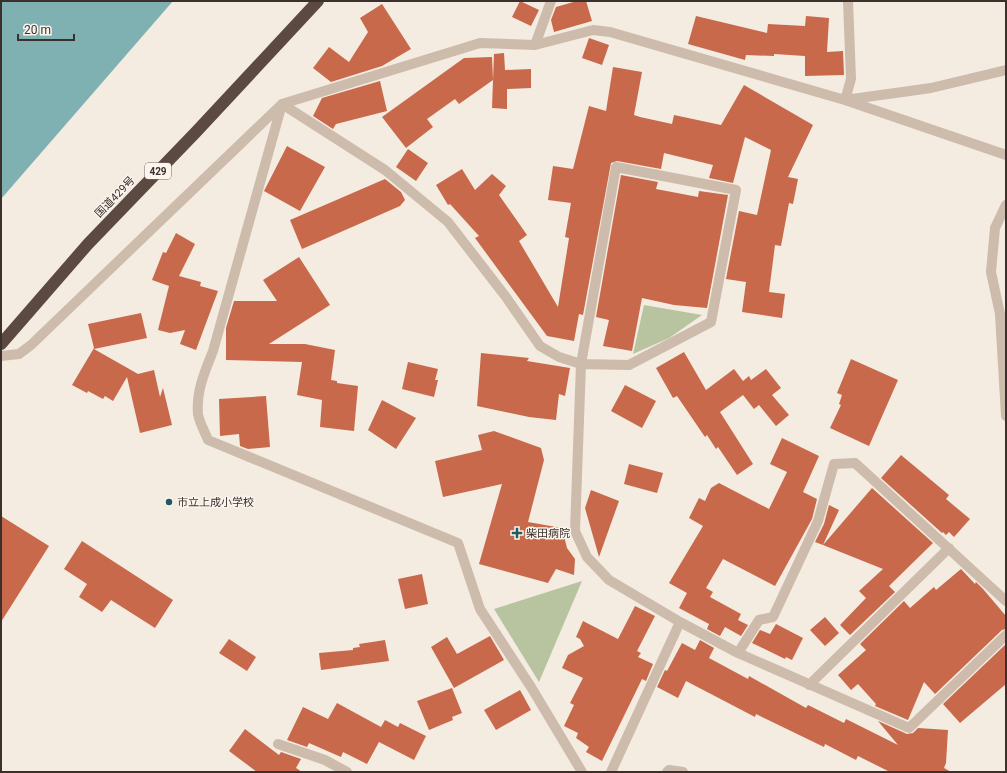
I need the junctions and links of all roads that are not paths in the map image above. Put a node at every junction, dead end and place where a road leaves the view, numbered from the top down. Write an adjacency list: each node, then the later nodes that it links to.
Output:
1 (318, 1): 10 (highway, 国道429号 / 429)
2 (551, 1): 4 (street)
3 (848, 1): 6 (street)
4 (535, 45): 6 (street); 7 (street)
5 (1006, 70): 6 (street)
6 (845, 100): 8 (street)
7 (282, 104): 11 (street); 12 (street); 22 (street)
8 (1006, 155)
9 (1006, 205): 13 (street)
10 (1, 344)
11 (1, 356)
12 (581, 364): 12 (street); 16 (street)
13 (1006, 416)
14 (949, 548): 15 (street); 18 (street); 19 (street)
15 (1006, 601)
16 (680, 622): 18 (street); 23 (street)
17 (1006, 635): 19 (street)
18 (738, 653): 19 (street)
19 (809, 685)
20 (278, 744): 21 (street)
21 (347, 772)
22 (582, 772)
23 (611, 772)
24 (667, 772): 25 (street)
25 (682, 772)

